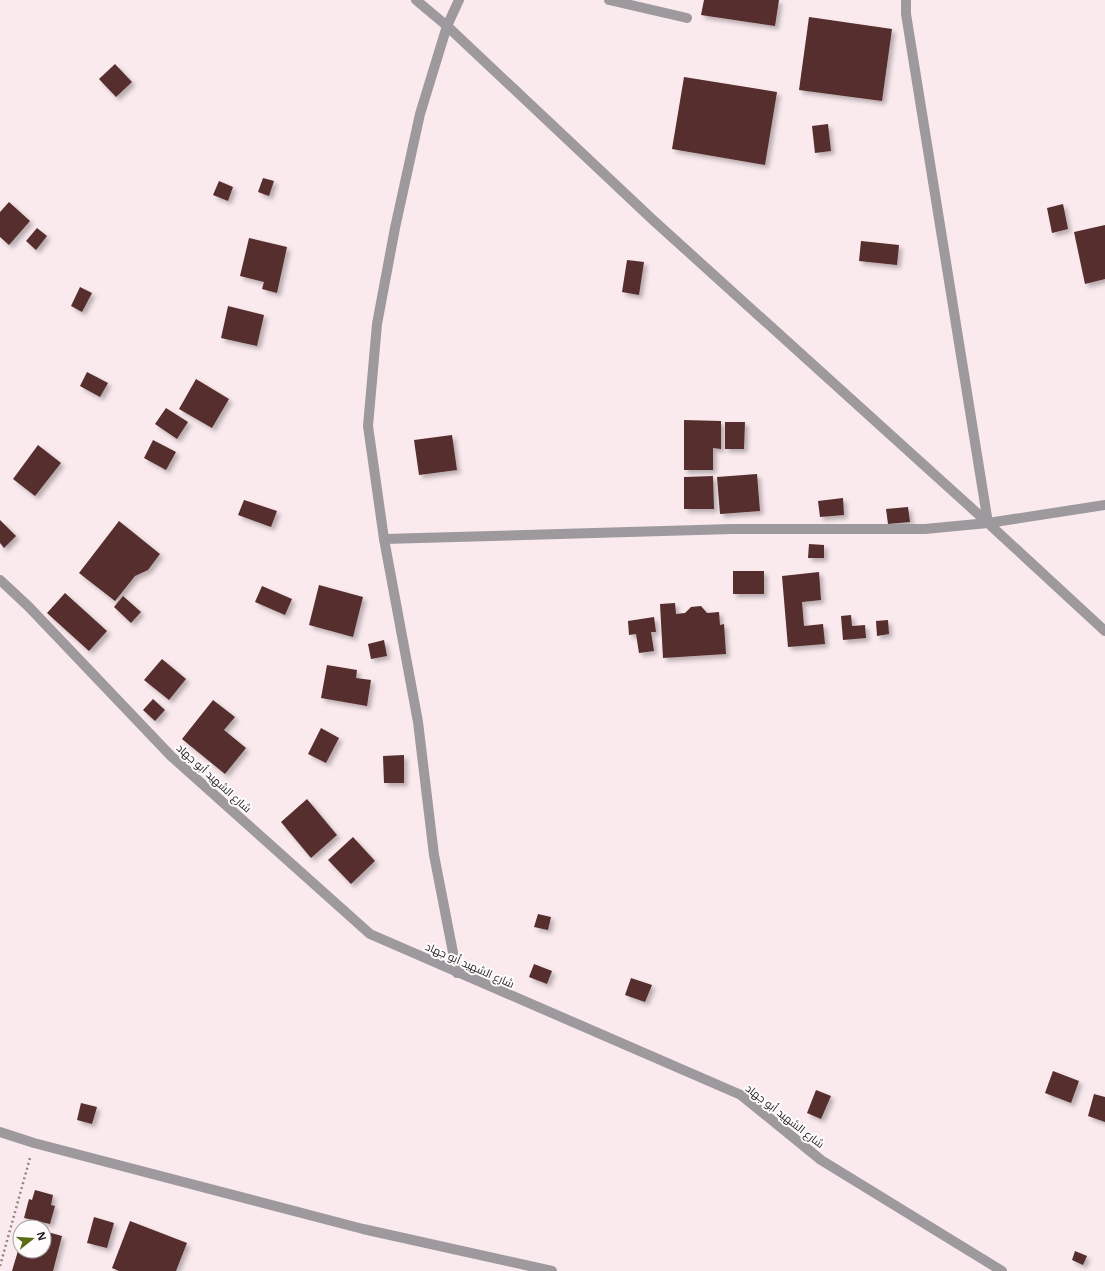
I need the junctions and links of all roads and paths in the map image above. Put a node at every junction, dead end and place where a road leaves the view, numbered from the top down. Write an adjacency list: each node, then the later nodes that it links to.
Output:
1 (416, 0): 6 (street)
2 (459, 0): 6 (street)
3 (609, 0): 5 (street)
4 (906, 0): 8 (street)
5 (687, 18)
6 (447, 26): 8 (street); 9 (street)
7 (1105, 505): 8 (street)
8 (988, 523): 9 (street); 11 (street)
9 (384, 539): 12 (street)
10 (0, 580): 12 (street, شارع الشهيد أبو جهاد)
11 (1105, 631)
12 (458, 973): 17 (street, شارع الشهيد أبو جهاد)
13 (0, 1132): 14 (street)
14 (34, 1143): 15 (path); 16 (street)
15 (0, 1266)
16 (552, 1271)
17 (1002, 1271)

